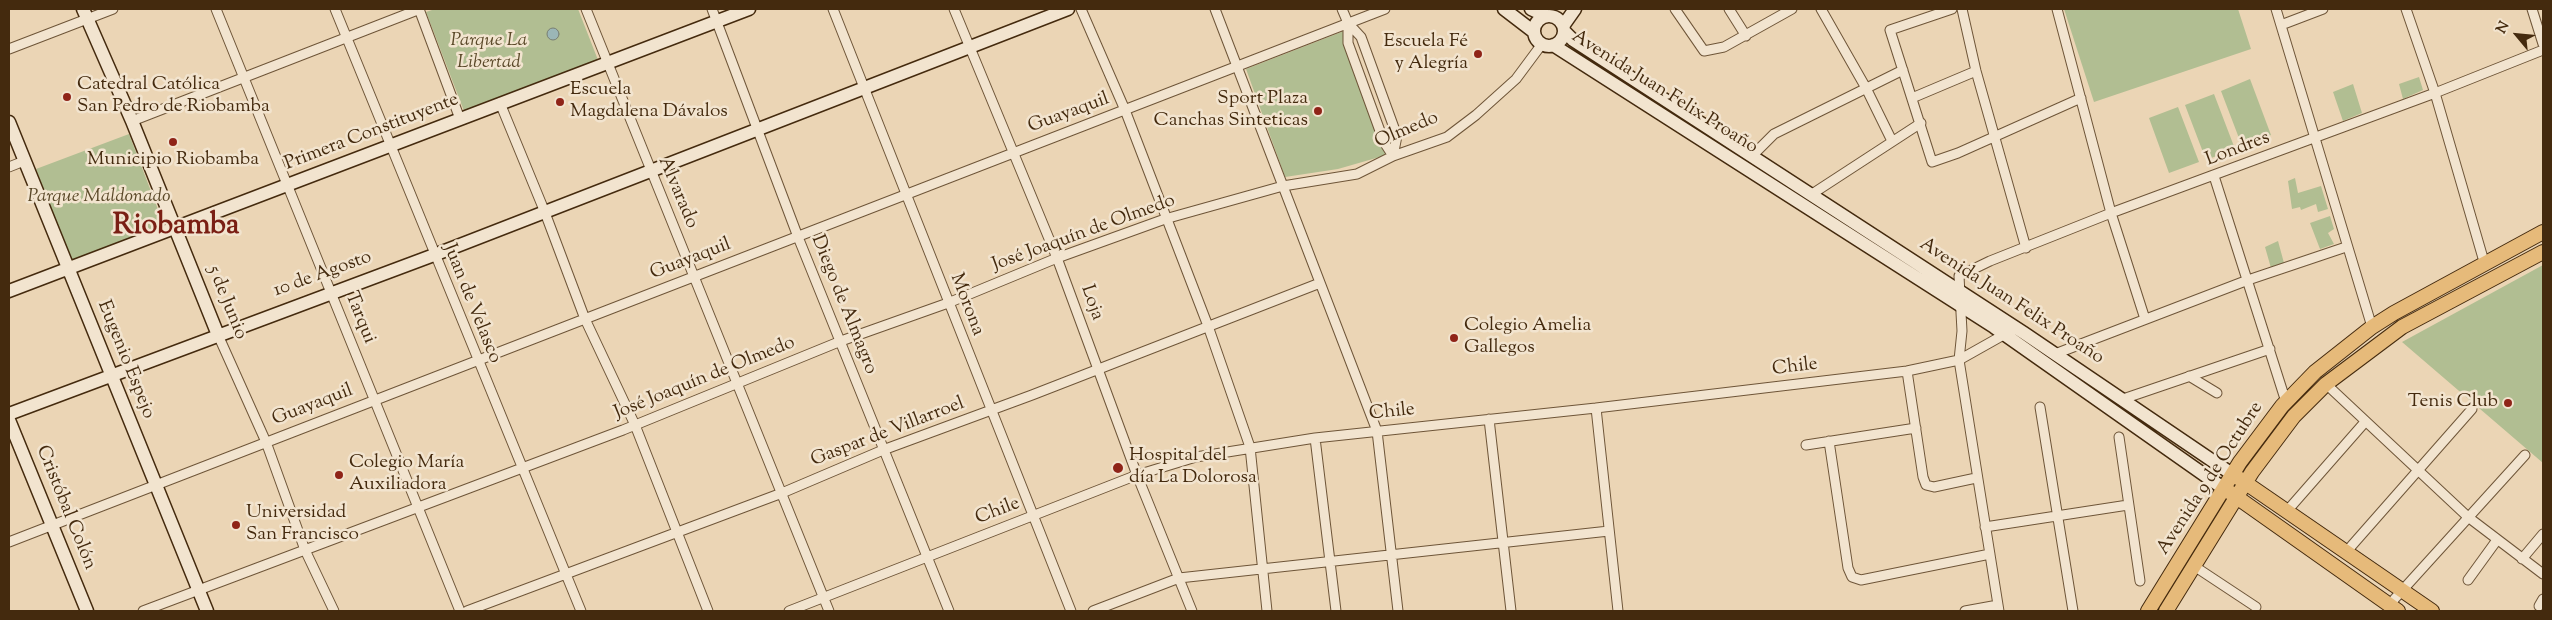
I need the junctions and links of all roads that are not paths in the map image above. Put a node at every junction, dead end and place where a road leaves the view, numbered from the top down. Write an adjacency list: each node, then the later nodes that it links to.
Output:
1 (113, 9): 29 (street)
2 (216, 9): 46 (street, Tarqui)
3 (335, 9): 36 (street, Juan de Velasco)
4 (420, 9): 36 (street); 54 (street)
5 (586, 9): 42 (street, Alvarado)
6 (712, 9): 31 (street, Diego de Almagro)
7 (749, 9): 31 (street, Primera Constituyente)
8 (833, 9): 47 (street, Morona)
9 (954, 9): 40 (street, Loja)
10 (1068, 9): 40 (street, 10 de Agosto)
11 (1081, 9): 53 (street)
12 (1215, 9): 43 (street)
13 (1342, 9): 32 (street)
14 (1385, 9): 32 (street, Guayaquil)
15 (1504, 9): 34 (street)
16 (1531, 9): 30 (street, Avenida Juan Felix Proaño)
17 (1575, 9): 30 (street)
18 (1675, 9): 35 (street)
19 (1729, 9): 35 (street)
20 (1792, 9): 35 (street)
21 (1821, 9): 48 (street)
22 (1952, 9): 44 (street)
23 (1962, 9): 45 (street)
24 (2057, 9): 51 (street)
25 (2276, 9): 33 (street)
26 (2323, 9): 33 (street)
27 (2406, 9): 49 (street)
28 (2532, 9): 37 (street)
29 (85, 14): 39 (street); 55 (street, 5 de Junio)
30 (1558, 20): 34 (street); 38 (street); 65 (street, Avenida Juan Felix Proaño)
31 (717, 21): 42 (street, Primera Constituyente); 58 (street, Diego de Almagro)
32 (1348, 23): 43 (street, Guayaquil); 64 (street); 64 (street)
33 (2281, 25): 60 (street)
34 (1534, 32): 38 (street)
35 (1746, 36)
36 (346, 38): 46 (street); 62 (street, Juan de Velasco)
37 (2543, 44)
38 (1547, 45): 64 (street, Olmedo); 94 (street, Avenida Juan Felix Proaño)
39 (9, 49)
40 (970, 49): 47 (street, 10 de Agosto); 63 (street, Loja)
41 (2543, 50): 49 (street, Londres)
42 (608, 62): 52 (street, Primera Constituyente); 68 (street, Alvarado)
43 (1236, 66): 53 (street, Guayaquil); 71 (street)
44 (1902, 70): 48 (street); 50 (street)
45 (1976, 72): 50 (street); 59 (street)
46 (244, 77): 55 (street); 70 (street, Tarqui)
47 (865, 88): 58 (street, 10 de Agosto); 73 (street, Morona)
48 (1866, 88): 61 (street); 65 (street)
49 (2435, 93): 60 (street, Londres); 85 (street)
50 (1912, 98): 57 (street)
51 (2081, 98): 59 (street); 75 (street)
52 (500, 104): 54 (street, Primera Constituyente); 74 (street)
53 (1125, 110): 63 (street, Guayaquil); 76 (street)
54 (460, 119): 62 (street, Primera Constituyente)
55 (132, 121): 77 (street, 5 de Junio)
56 (9, 122): 66 (street, Eugenio Espejo)
57 (1921, 123): 59 (street); 61 (street)
58 (758, 129): 68 (street, 10 de Agosto); 79 (street, Diego de Almagro)
59 (1995, 137): 81 (street)
60 (2315, 138): 69 (street, Londres); 80 (street)
61 (1892, 141): 72 (street)
62 (390, 146): 70 (street, Primera Constituyente); 83 (street, Juan de Velasco)
63 (1012, 152): 73 (street, Guayaquil); 84 (street, Loja)
64 (1393, 156): 71 (street, Olmedo)
65 (1752, 156): 72 (street, Avenida Juan Felix Proaño)
66 (24, 161): 67 (street); 86 (street, Eugenio Espejo)
67 (9, 167)
68 (650, 171): 74 (street, 10 de Agosto); 87 (street, Alvarado)
69 (2214, 176): 75 (street, Londres); 88 (street)
70 (288, 185): 77 (street, Primera Constituyente); 92 (street, Tarqui)
71 (1283, 186): 76 (street, José Joaquín de Olmedo); 89 (street)
72 (1812, 194): 90 (street, Avenida Juan Felix Proaño)
73 (907, 195): 79 (street, Guayaquil); 93 (street, Morona)
74 (544, 210): 83 (street, 10 de Agosto); 95 (street)
75 (2111, 214): 81 (street, Londres); 96 (street)
76 (1165, 220): 84 (street, José Joaquín de Olmedo); 97 (street)
77 (176, 228): 86 (street, Primera Constituyente); 101 (street, 5 de Junio)
78 (2543, 232): 85 (main road, Avenida 9 de Octubre)
79 (798, 237): 87 (street, Guayaquil); 102 (street, Diego de Almagro)
80 (2346, 247): 88 (street); 98 (street)
81 (2026, 248): 90 (street, Londres)
82 (2543, 252): 112 (main road, Avenida 9 de Octubre)
83 (434, 255): 92 (street, 10 de Agosto); 105 (street, Juan de Velasco)
84 (1057, 258): 93 (street, José Joaquín de Olmedo); 107 (street, Loja)
85 (2485, 265): 98 (main road, Avenida 9 de Octubre)
86 (68, 269): 91 (street, Primera Constituyente); 110 (street, Eugenio Espejo)
87 (695, 276): 95 (street, Guayaquil); 111 (street, Alvarado)
88 (2248, 280): 96 (street); 103 (street)
89 (1320, 283): 97 (street, Gaspar de Villarroel); 127 (street)
90 (1958, 290): 94 (street); 99 (street, Avenida Juan Felix Proaño)
91 (9, 291)
92 (331, 292): 101 (street, 10 de Agosto); 115 (street, Tarqui)
93 (948, 303): 102 (street, José Joaquín de Olmedo); 120 (street, Morona)
94 (1962, 307): 100 (street, Avenida Juan Felix Proaño); 106 (street)
95 (585, 319): 105 (street, Guayaquil); 125 (street)
96 (2145, 319): 104 (street)
97 (1208, 326): 107 (street, Gaspar de Villarroel); 133 (street)
98 (2372, 327): 116 (main road, Avenida 9 de Octubre)
99 (2016, 328): 100 (street, Chile); 104 (street, Avenida Juan Felix Proaño)
100 (2004, 334): 106 (street, Chile); 143 (street, Avenida Juan Felix Proaño)
101 (218, 335): 110 (street, 10 de Agosto); 131 (street, 5 de Junio)
102 (841, 341): 111 (street, José Joaquín de Olmedo); 134 (street, Diego de Almagro)
103 (2270, 348): 109 (street); 116 (street)
104 (2055, 354): 114 (street, Avenida Juan Felix Proaño)
105 (477, 360): 115 (street, Guayaquil); 136 (street, Juan de Velasco)
106 (1959, 360): 108 (street, Chile); 140 (street)
107 (1097, 368): 120 (street, Gaspar de Villarroel); 139 (street, Loja)
108 (1907, 371): 118 (street, Chile); 126 (street)
109 (2189, 376): 113 (street); 114 (street)
110 (112, 377): 121 (street, 10 de Agosto); 142 (street, Eugenio Espejo)
111 (738, 384): 125 (street, José Joaquín de Olmedo); 144 (street, Alvarado)
112 (2326, 384): 124 (street); 141 (main road, Avenida 9 de Octubre)
113 (2216, 393)
114 (2123, 399): 138 (street, Avenida Juan Felix Proaño)
115 (375, 400): 131 (street, Guayaquil); 147 (street, Tarqui)
116 (2286, 402): 138 (main road, Avenida 9 de Octubre)
117 (2040, 407): 150 (street)
118 (1596, 408): 122 (street, Chile); 154 (street)
119 (2472, 409): 137 (street)
120 (990, 410): 134 (street, Gaspar de Villarroel); 149 (street, Morona)
121 (9, 414)
122 (1489, 419): 127 (street, Chile); 159 (street)
123 (9, 420): 152 (street, Cristóbal Colón)
124 (2364, 422): 137 (street); 148 (street)
125 (635, 425): 136 (street, José Joaquín de Olmedo); 155 (street)
126 (1916, 428): 130 (street); 140 (street)
127 (1376, 431): 129 (street, Chile); 162 (street)
128 (2119, 437): 146 (street)
129 (1314, 438): 133 (street, Chile); 166 (street)
130 (1829, 441): 132 (street); 163 (street)
131 (266, 442): 142 (street, Guayaquil); 160 (street, 5 de Junio)
132 (1806, 445)
133 (1250, 446): 139 (street, Chile); 168 (street)
134 (883, 450): 144 (street, Gaspar de Villarroel); 164 (street, Diego de Almagro)
135 (2525, 455): 151 (street)
136 (521, 467): 147 (street, José Joaquín de Olmedo); 170 (street, Juan de Velasco)
137 (2417, 472): 151 (street); 161 (street)
138 (2232, 474): 141 (main road, Avenida Juan Felix Proaño); 143 (main road, Avenida 9 de Octubre)
139 (1137, 475): 149 (street, Chile); 171 (street, Loja)
140 (1976, 478): 153 (street)
141 (2245, 483): 145 (main road, Avenida 9 de Octubre); 148 (main road, Avenida Juan Felix Proaño)
142 (155, 484): 152 (street, Guayaquil); 174 (street, Eugenio Espejo)
143 (2223, 488): 145 (main road, Avenida Juan Felix Proaño); 201 (main road, Avenida 9 de Octubre)
144 (782, 493): 155 (street, Gaspar de Villarroel); 176 (street, Alvarado)
145 (2235, 496): 167 (main road, Avenida 9 de Octubre); 179 (main road, Avenida Juan Felix Proaño)
146 (2128, 505): 150 (street); 173 (street)
147 (418, 507): 160 (street, José Joaquín de Olmedo); 184 (street, Tarqui)
148 (2288, 511): 161 (main road, Avenida Juan Felix Proaño)
149 (1033, 516): 164 (street, Chile); 191 (street, Morona)
150 (2058, 516): 153 (street); 200 (street)
151 (2468, 517): 157 (street); 175 (street)
152 (52, 526): 158 (street, Guayaquil); 180 (street, Cristóbal Colón)
153 (1985, 527): 163 (street)
154 (1609, 531): 159 (street); 198 (street)
155 (677, 532): 170 (street, Gaspar de Villarroel); 187 (street)
156 (2543, 534): 165 (street)
157 (2497, 540): 165 (street); 172 (street)
158 (9, 542)
159 (1503, 542): 162 (street); 197 (street)
160 (305, 550): 174 (street, José Joaquín de Olmedo); 183 (street, 5 de Junio)
161 (2347, 552): 175 (main road, Avenida Juan Felix Proaño)
162 (1392, 554): 166 (street); 196 (street)
163 (1990, 554): 178 (street)
164 (928, 557): 176 (street, Chile); 190 (street, Diego de Almagro)
165 (2522, 559): 169 (street)
166 (1332, 560): 168 (street); 195 (street)
167 (2194, 566): 177 (street); 202 (main road, Avenida 9 de Octubre)
168 (1264, 567): 171 (street); 194 (street)
169 (2543, 574)
170 (566, 575): 185 (street, Gaspar de Villarroel); 186 (street, Juan de Velasco)
171 (1179, 578): 192 (street); 193 (street, Loja)
172 (2468, 580)
173 (2140, 581)
174 (198, 590): 181 (street, José Joaquín de Olmedo); 182 (street, Eugenio Espejo)
175 (2402, 590): 179 (street); 203 (main road, Avenida Juan Felix Proaño)
176 (824, 598): 188 (street, Chile); 189 (street, Alvarado)
177 (2256, 607)
178 (1999, 608): 199 (street)
179 (2394, 608)
180 (86, 611)
181 (143, 611)
182 (207, 611)
183 (334, 611)
184 (460, 611)
185 (467, 611)
186 (580, 611)
187 (708, 611)
188 (789, 611)
189 (829, 611)
190 (950, 611)
191 (1070, 611)
192 (1093, 611)
193 (1192, 611)
194 (1267, 611)
195 (1336, 611)
196 (1398, 611)
197 (1511, 611)
198 (1618, 611)
199 (1965, 611)
200 (2073, 611)
201 (2148, 611)
202 (2166, 611)
203 (2432, 611)

